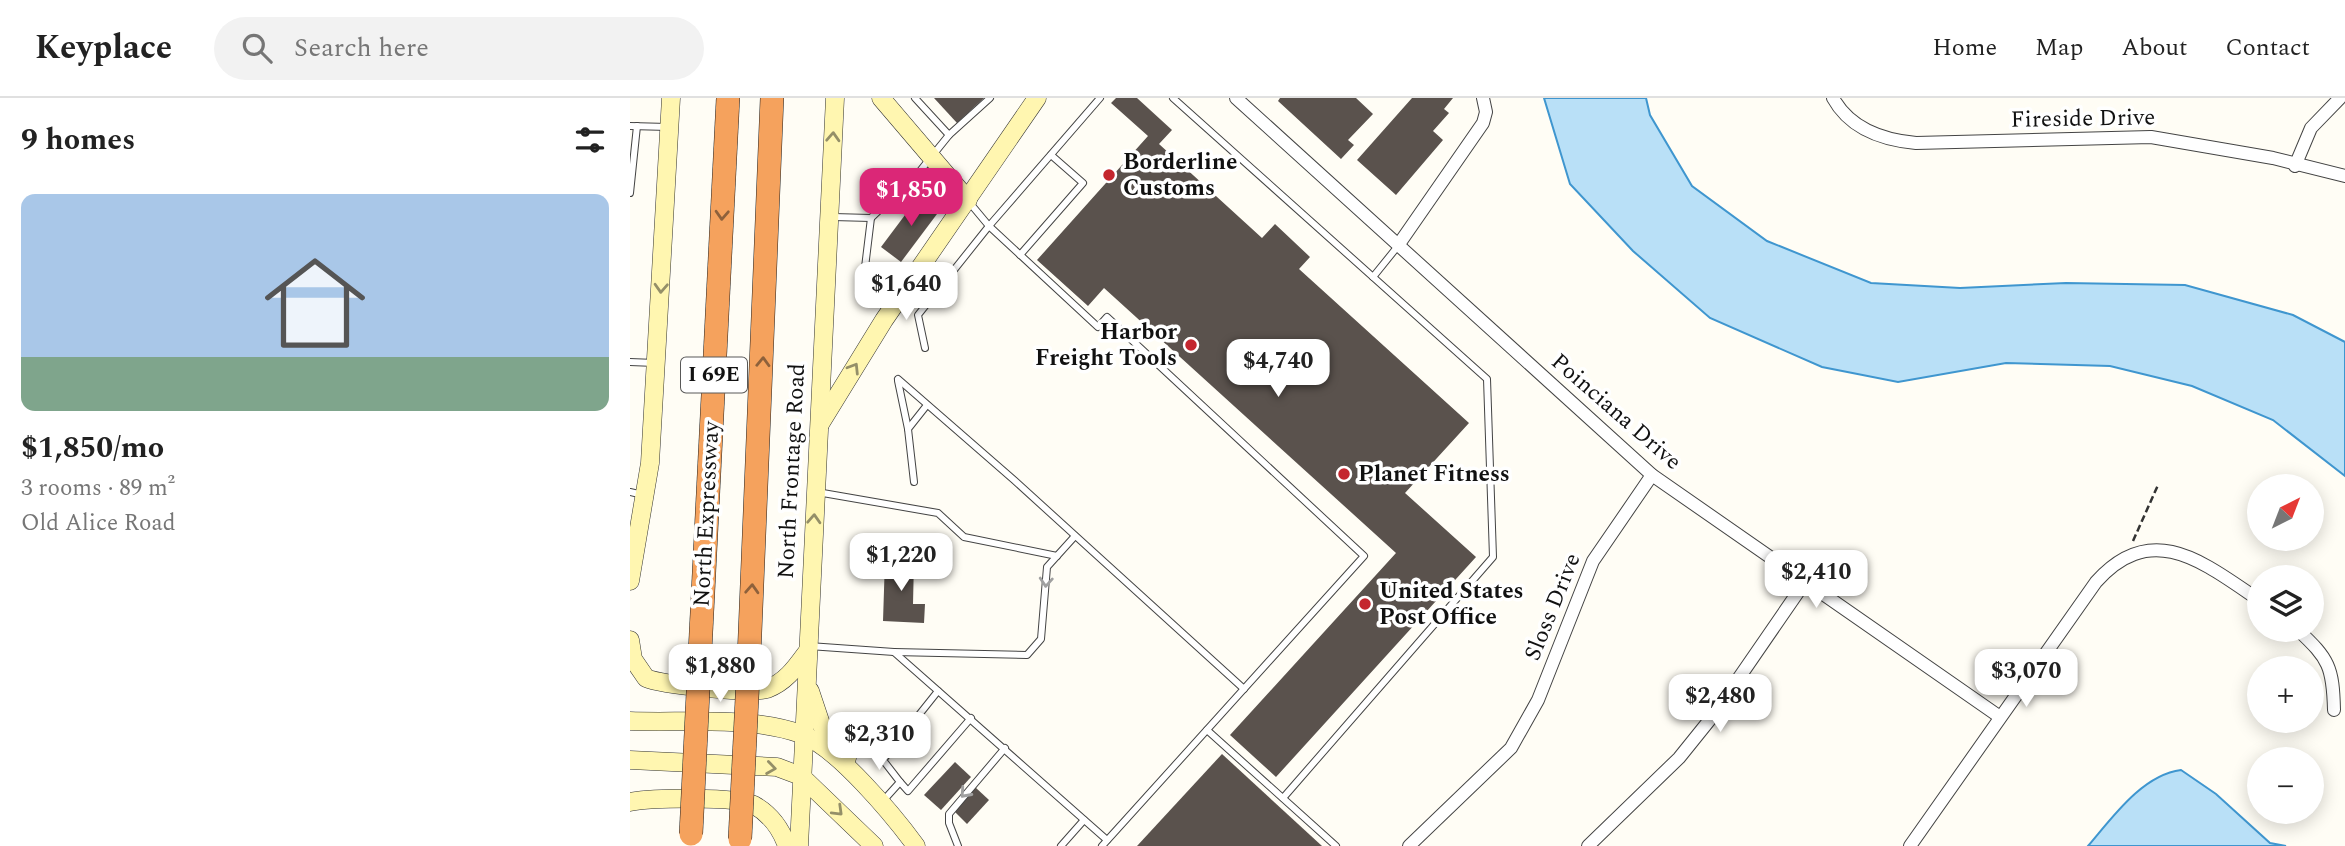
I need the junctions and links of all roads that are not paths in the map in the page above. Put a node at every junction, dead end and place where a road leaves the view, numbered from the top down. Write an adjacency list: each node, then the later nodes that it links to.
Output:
1 (671, 98): 18 (main road)
2 (719, 98): 23 (highway)
3 (728, 98): 23 (highway, North Expressway / I 69E)
4 (772, 98): 26 (highway, I 69E)
5 (783, 98): 26 (highway)
6 (835, 98): 29 (main road, North Frontage Road, one-way to 6)
7 (881, 98): 21 (main road)
8 (915, 98): 19 (lane)
9 (990, 98): 19 (lane)
10 (1037, 98): 28 (main road)
11 (1100, 98): 20 (lane)
12 (1173, 98): 34 (lane)
13 (1236, 98): 32 (street, Poinciana Drive)
14 (1483, 98): 32 (street)
15 (1833, 98): 22 (street, Fireside Drive)
16 (2340, 98): 22 (street)
17 (633, 126): 18 (lane); 25 (lane)
18 (670, 127): 38 (main road, one-way to 38)
19 (949, 135): 21 (lane)
20 (1051, 155): 31 (lane); 33 (lane)
21 (930, 156): 28 (main road); 30 (lane)
22 (2295, 166): 24 (street, Fireside Drive)
23 (724, 167): 72 (highway, North Expressway / I 69E, one-way to 72, bridge)
24 (2345, 176)
25 (631, 183): 27 (lane)
26 (768, 188): 73 (highway, I 69E, one-way to 26, bridge)
27 (630, 193)
28 (968, 200): 31 (lane); 40 (main road, one-way to 28)
29 (829, 217): 30 (lane); 40 (main road, North Frontage Road)
30 (870, 218): 35 (lane)
31 (989, 226): 33 (lane); 36 (lane)
32 (1399, 244): 34 (lane); 42 (street, Poinciana Drive)
33 (1020, 256): 56 (lane)
34 (1373, 277): 68 (lane)
35 (862, 292)
36 (925, 348)
37 (630, 362): 38 (lane)
38 (657, 363): 45 (main road)
39 (927, 405): 41 (lane); 41 (lane); 46 (lane)
40 (819, 426): 44 (main road, North Frontage Road)
41 (908, 429): 43 (lane)
42 (1652, 475): 49 (street, Poinciana Drive); 82 (street, Sloss Drive)
43 (914, 482)
44 (815, 492): 47 (lane); 53 (main road, North Frontage Road, one-way to 44)
45 (637, 494): 48 (main road)
46 (1075, 536): 47 (lane); 56 (lane)
47 (1056, 556): 54 (lane, one-way to 54)
48 (631, 570)
49 (1805, 582): 59 (street, Poinciana Drive); 83 (street)
50 (2247, 592): 59 (street)
51 (630, 640): 53 (main road)
52 (2311, 642): 58 (street)
53 (807, 649): 54 (lane); 55 (main road, North Frontage Road)
54 (894, 652): 57 (lane)
55 (808, 683): 63 (main road, North Frontage Road); 69 (main road)
56 (1244, 689): 62 (lane)
57 (938, 691): 60 (lane); 67 (lane)
58 (2334, 710)
59 (2000, 717): 84 (street)
60 (971, 718): 64 (lane); 67 (lane)
61 (630, 721): 63 (main road)
62 (1207, 730): 68 (lane); 74 (lane)
63 (804, 734): 66 (main road, North Frontage Road); 69 (main road)
64 (1005, 748): 71 (lane); 79 (lane, one-way to 79)
65 (630, 760): 66 (main road, one-way to 66)
66 (801, 776): 76 (main road, North Frontage Road); 77 (main road, one-way to 77)
67 (900, 782): 69 (lane)
68 (1283, 798): 81 (lane)
69 (878, 799): 78 (main road)
70 (630, 802): 75 (main road)
71 (1084, 820): 74 (lane); 80 (lane)
72 (691, 840)
73 (740, 843)
74 (1104, 843)
75 (787, 846)
76 (799, 846)
77 (874, 846)
78 (916, 846)
79 (958, 846)
80 (1061, 846)
81 (1336, 846)
82 (1409, 846)
83 (1588, 846)
84 (1910, 846)

